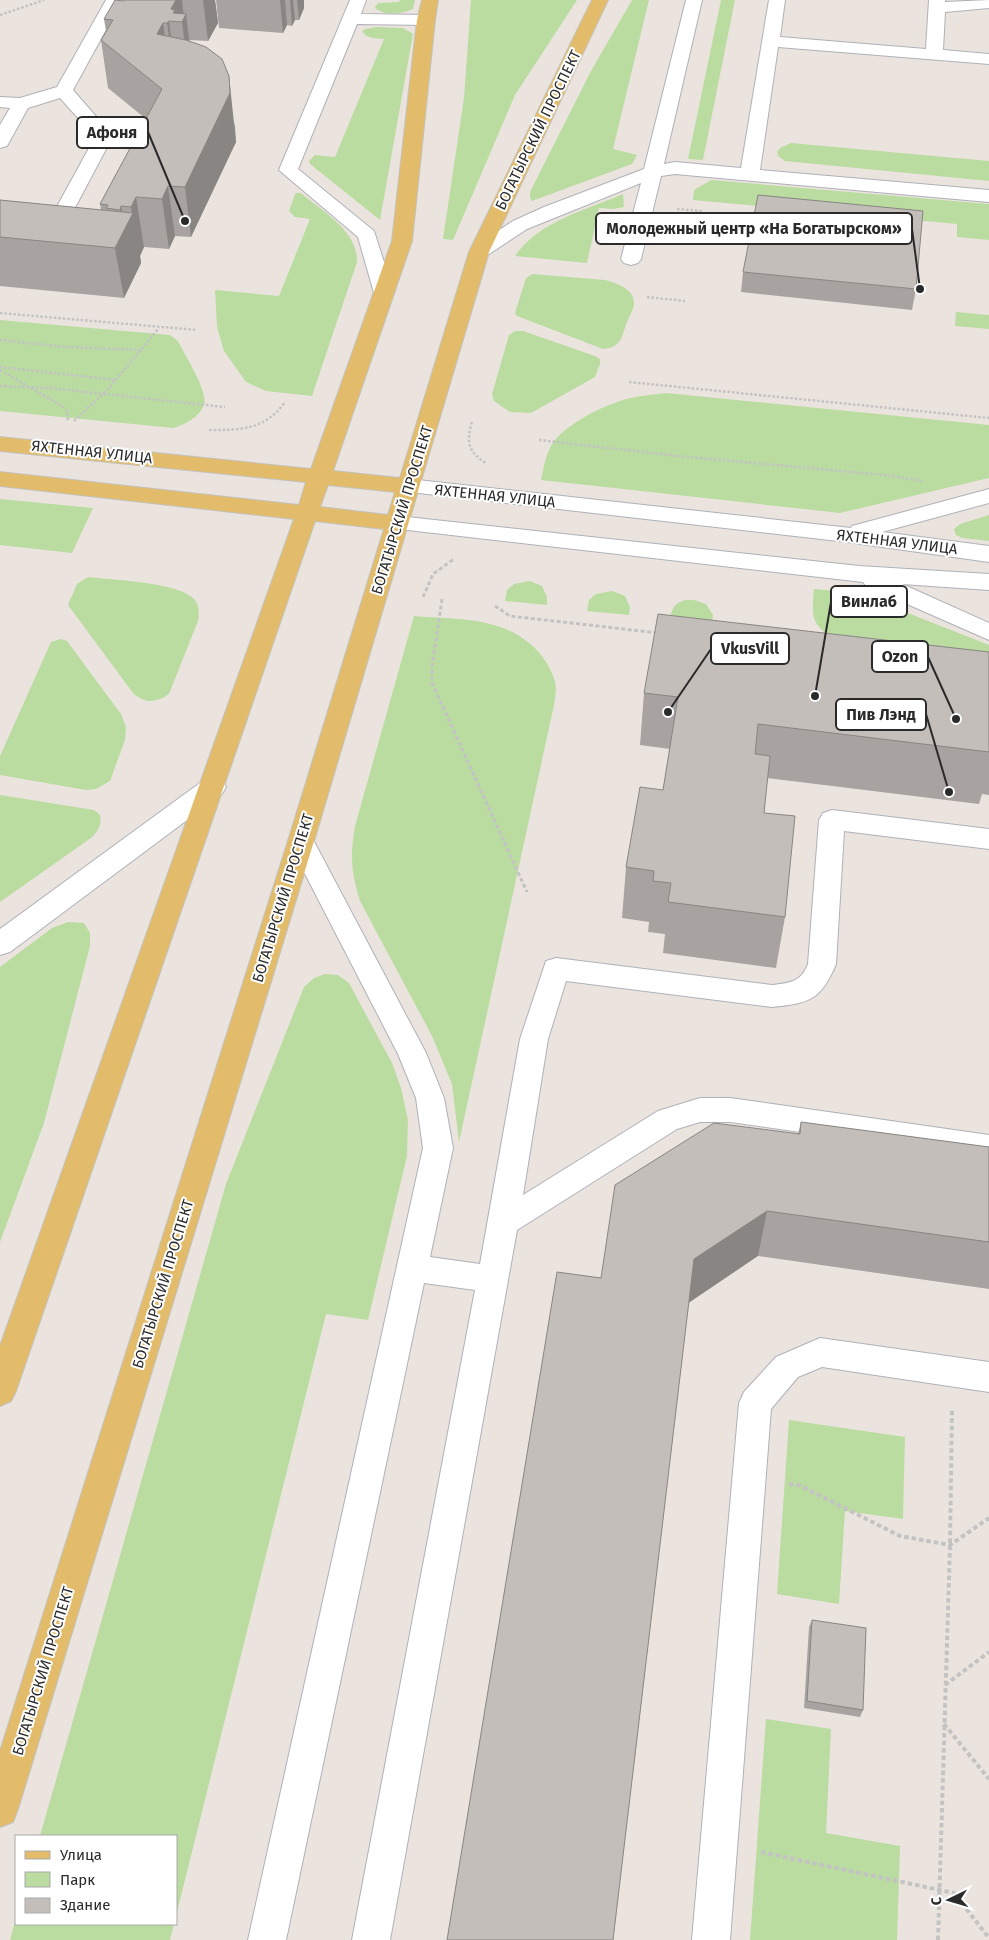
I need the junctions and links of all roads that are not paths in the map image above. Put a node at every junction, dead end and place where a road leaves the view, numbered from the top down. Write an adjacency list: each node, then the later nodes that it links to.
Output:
1 (117, 0): 15 (street)
2 (358, 0): 10 (street)
3 (430, 0): 11 (main road)
4 (600, 0): 23 (main road, БОГАТЫРСКИЙ ПРОСПЕКТ)
5 (694, 0): 19 (street)
6 (777, 0): 12 (street)
7 (937, 3): 8 (street); 13 (street)
8 (960, 3): 9 (street)
9 (989, 3)
10 (350, 19): 11 (street); 25 (street)
11 (426, 20): 25 (main road)
12 (771, 41): 13 (street); 20 (street)
13 (934, 54): 14 (street)
14 (989, 59)
15 (64, 91): 17 (street); 22 (street)
16 (0, 102): 17 (street)
17 (21, 104): 18 (street)
18 (0, 142)
19 (653, 172): 20 (street); 23 (street); 24 (street)
20 (750, 174): 21 (street)
21 (989, 196)
22 (0, 224)
23 (479, 252): 29 (main road, БОГАТЫРСКИЙ ПРОСПЕКТ)
24 (631, 259)
25 (384, 293): 27 (main road)
26 (0, 444): 27 (main road, ЯХТЕННАЯ УЛИЦА)
27 (320, 477): 29 (main road, ЯХТЕННАЯ УЛИЦА); 31 (main road)
28 (0, 479): 31 (main road, ЯХТЕННАЯ УЛИЦА)
29 (409, 486): 32 (main road, БОГАТЫРСКИЙ ПРОСПЕКТ); 33 (street, ЯХТЕННАЯ УЛИЦА)
30 (989, 496): 33 (street)
31 (308, 513): 32 (main road, ЯХТЕННАЯ УЛИЦА); 38 (main road)
32 (398, 523): 35 (street, ЯХТЕННАЯ УЛИЦА); 40 (main road, БОГАТЫРСКИЙ ПРОСПЕКТ)
33 (847, 535): 34 (street, ЯХТЕННАЯ УЛИЦА)
34 (989, 554)
35 (859, 574): 36 (street, ЯХТЕННАЯ УЛИЦА); 37 (street)
36 (989, 582)
37 (989, 632)
38 (213, 787): 41 (street); 47 (main road)
39 (989, 839): 43 (street)
40 (301, 841): 44 (street); 48 (main road, БОГАТЫРСКИЙ ПРОСПЕКТ)
41 (0, 944)
42 (989, 1147): 43 (street)
43 (503, 1223): 45 (street)
44 (413, 1268): 45 (street); 49 (street)
45 (493, 1279): 50 (street)
46 (989, 1377): 51 (street)
47 (0, 1391)
48 (0, 1809)
49 (267, 1940)
50 (371, 1940)
51 (711, 1940)

